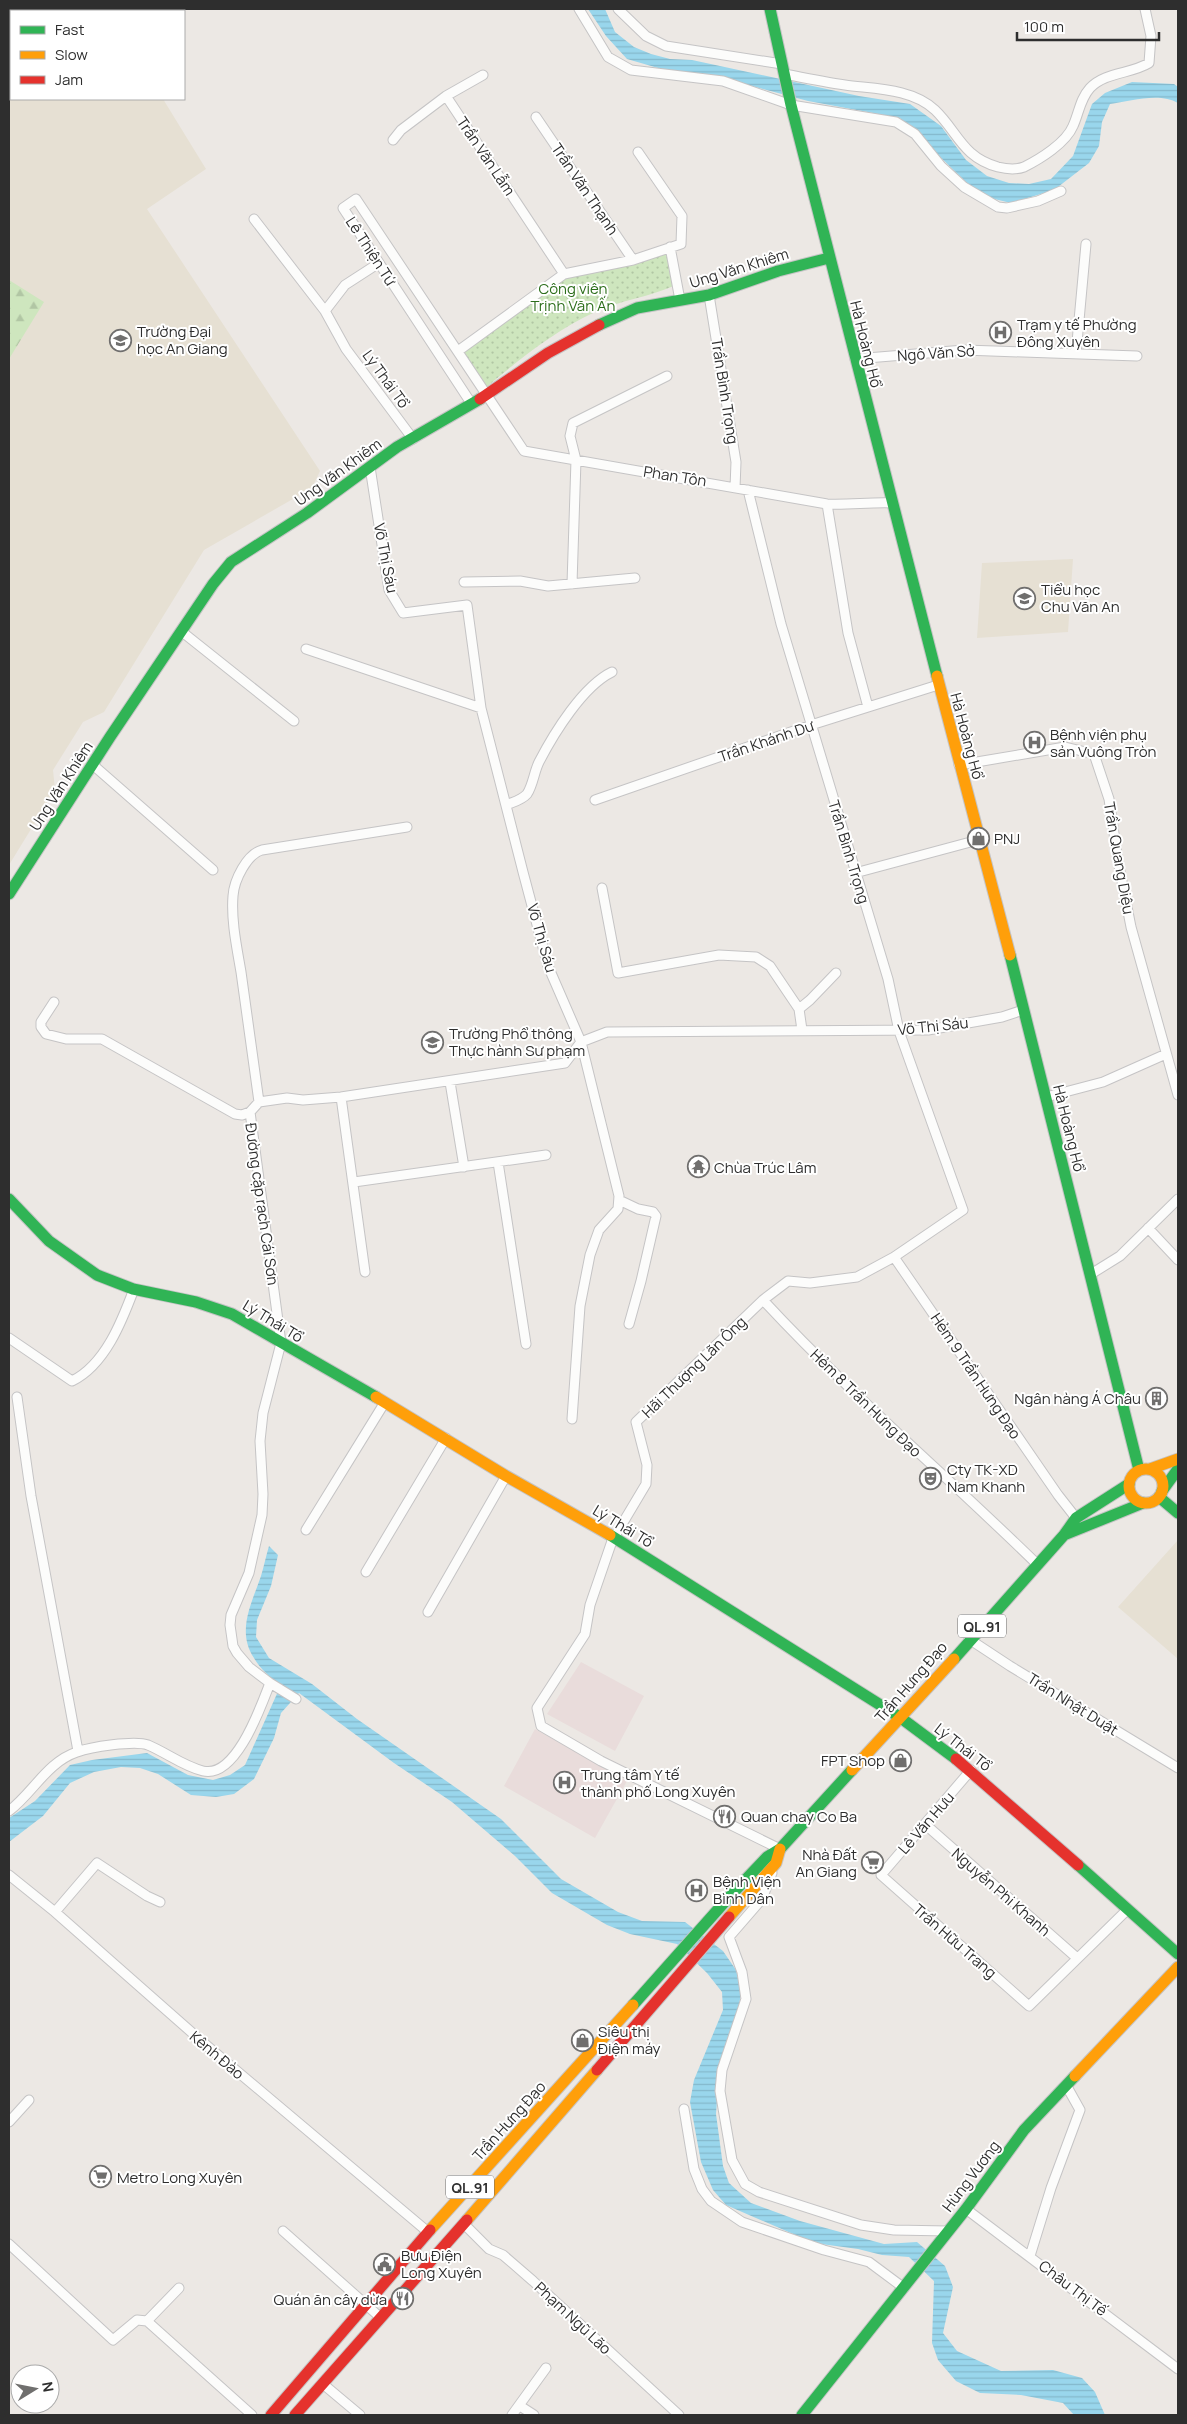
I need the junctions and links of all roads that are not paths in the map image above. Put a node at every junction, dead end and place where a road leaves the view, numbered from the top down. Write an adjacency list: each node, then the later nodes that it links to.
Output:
1 (578, 9): 8 (street)
2 (618, 9): 5 (street)
3 (770, 9): 5 (main road, Hà Hoàng Hổ)
4 (1146, 9): 5 (street)
5 (784, 72): 8 (main road, Hà Hoàng Hổ)
6 (483, 75): 7 (street)
7 (446, 96): 10 (street); 19 (street, Trần Văn Lẫm)
8 (790, 103): 12 (street); 16 (main road, Hà Hoàng Hổ)
9 (536, 118): 17 (street, Trần Văn Thạnh)
10 (393, 140)
11 (638, 152): 15 (street)
12 (1061, 190)
13 (254, 219): 22 (street, Lý Thái Tổ)
14 (1086, 244): 24 (street)
15 (670, 247): 17 (street); 21 (street)
16 (829, 258): 20 (main road, Ung Văn Khiêm); 26 (main road, Hà Hoàng Hổ)
17 (633, 260): 19 (street)
18 (379, 263): 22 (street); 23 (street, Lê Thiện Tứ); 29 (street, Lê Thiện Tứ)
19 (564, 274): 23 (street)
20 (709, 295): 21 (main road, Ung Văn Khiêm); 33 (street, Trần Bình Trọng)
21 (680, 300): 28 (main road, Ung Văn Khiêm)
22 (325, 312): 30 (street, Lý Thái Tổ)
23 (458, 351): 28 (street, Lê Thiện Tứ)
24 (1076, 353): 25 (street, Ngô Văn Sở); 26 (street, Ngô Văn Sở)
25 (1137, 356)
26 (855, 359): 35 (main road, Hà Hoàng Hổ)
27 (667, 376): 31 (street)
28 (488, 394): 29 (main road, Ung Văn Khiêm); 31 (street, Phan Tôn)
29 (471, 403): 30 (main road, Ung Văn Khiêm)
30 (412, 439): 32 (main road, Ung Văn Khiêm)
31 (576, 460): 33 (street, Phan Tôn); 39 (street)
32 (370, 467): 40 (main road, Ung Văn Khiêm); 44 (street, Võ Thị Sáu)
33 (735, 488): 34 (street, Phan Tôn)
34 (748, 490): 36 (street, Phan Tôn); 47 (street, Trần Bình Trọng)
35 (893, 503): 36 (street, Phan Tôn); 43 (main road, Hà Hoàng Hổ)
36 (827, 504): 45 (street)
37 (635, 578): 39 (street)
38 (464, 582): 39 (street)
39 (572, 584)
40 (181, 631): 46 (street); 48 (main road, Ung Văn Khiêm)
41 (306, 649): 44 (street)
42 (612, 672): 51 (street)
43 (938, 685): 45 (street, Trần Khánh Dư); 49 (main road, Hà Hoàng Hổ)
44 (481, 708): 51 (street, Võ Thị Sáu)
45 (868, 708): 47 (street, Trần Khánh Dư)
46 (294, 721)
47 (811, 725): 50 (street, Trần Khánh Dư); 55 (street, Trần Bình Trọng)
48 (92, 764): 54 (street); 57 (main road, Ung Văn Khiêm)
49 (959, 765): 53 (main road, Hà Hoàng Hổ); 65 (street, Trần Quang Diệu)
50 (595, 800)
51 (506, 805): 64 (street, Võ Thị Sáu)
52 (407, 827): 70 (street)
53 (978, 840): 55 (street); 61 (main road, Hà Hoàng Hổ)
54 (213, 870)
55 (856, 873): 63 (street, Trần Bình Trọng)
56 (602, 888): 60 (street)
57 (9, 894)
58 (836, 973): 60 (street)
59 (54, 1002): 71 (street)
60 (799, 1008): 62 (street)
61 (1023, 1010): 63 (street, Võ Thị Sáu); 69 (main road, Hà Hoàng Hổ)
62 (802, 1030): 63 (street, Võ Thị Sáu); 64 (street, Võ Thị Sáu)
63 (899, 1031): 79 (street, Trần Bình Trọng)
64 (581, 1042): 66 (street, Đường cặp rạch Cái Sơn); 78 (street)
65 (1166, 1054): 67 (street, Trần Quang Diệu); 69 (street)
66 (450, 1082): 68 (street, Đường cặp rạch Cái Sơn); 74 (street)
67 (1178, 1095)
68 (341, 1097): 70 (street, Đường cặp rạch Cái Sơn); 75 (street)
69 (1046, 1097): 84 (main road, Hà Hoàng Hổ)
70 (259, 1102): 71 (street, Đường cặp rạch Cái Sơn)
71 (250, 1112): 89 (street, Đường cặp rạch Cái Sơn)
72 (546, 1155): 73 (street)
73 (498, 1162): 74 (street); 90 (street)
74 (464, 1167): 75 (street)
75 (354, 1182): 83 (street)
76 (9, 1199): 85 (main road, Lý Thái Tổ)
77 (1178, 1199): 80 (street)
78 (619, 1200): 87 (street); 93 (street)
79 (964, 1210): 81 (street, Hãi Thượng Lãn Ông)
80 (1148, 1228): 82 (street); 84 (street)
81 (894, 1256): 86 (street, Hãi Thượng Lãn Ông); 103 (street, Hẻm 9 Trần Hưng Đạo)
82 (1178, 1260)
83 (365, 1272)
84 (1091, 1274): 96 (main road, Hà Hoàng Hổ)
85 (134, 1289): 88 (street); 89 (main road, Lý Thái Tổ)
86 (763, 1300): 106 (street, Hãi Thượng Lãn Ông); 107 (street, Hẻm 8 Trần Hưng Đạo)
87 (629, 1324)
88 (9, 1338)
89 (281, 1343): 92 (main road, Lý Thái Tổ); 111 (street, Đường cặp rạch Cái Sơn)
90 (526, 1344)
91 (18, 1397): 114 (street)
92 (385, 1402): 94 (main road, Lý Thái Tổ); 104 (street)
93 (572, 1419)
94 (446, 1438): 98 (main road, Lý Thái Tổ); 108 (street)
95 (1178, 1459): 96 (main road)
96 (1144, 1470): 99 (main road); 100 (main road)
97 (1178, 1470): 100 (main road)
98 (506, 1476): 106 (main road, Lý Thái Tổ); 109 (street)
99 (1129, 1484): 101 (main road); 103 (main road, Trần Hưng Đạo / QL.91)
100 (1161, 1494): 101 (main road); 102 (main road)
101 (1142, 1503): 105 (main road, Trần Hưng Đạo / QL.91)
102 (1178, 1513)
103 (1076, 1518): 105 (main road, Trần Hưng Đạo / QL.91)
104 (306, 1530)
105 (1064, 1535): 107 (main road, Trần Hưng Đạo / QL.91)
106 (614, 1537): 113 (main road, Lý Thái Tổ); 119 (street, Hãi Thượng Lãn Ông)
107 (1038, 1565): 110 (main road, Trần Hưng Đạo / QL.91)
108 (366, 1572)
109 (428, 1612)
110 (969, 1639): 113 (main road, Trần Hưng Đạo / QL.91); 115 (street, Trần Nhật Duật)
111 (272, 1685): 112 (street, Đường cặp rạch Cái Sơn); 114 (street)
112 (296, 1699)
113 (901, 1718): 116 (main road, Lý Thái Tổ); 119 (main road, Trần Hưng Đạo / QL.91)
114 (78, 1751): 117 (street)
115 (1178, 1768)
116 (971, 1770): 118 (street, Lê Văn Hưu); 124 (main road, Lý Thái Tổ)
117 (9, 1811)
118 (926, 1825): 122 (street, Lê Văn Hưu); 127 (street, Nguyễn Phi Khanh)
119 (780, 1849): 120 (main road, Trần Hưng Đạo / QL.91); 134 (main road, Trần Hưng Đạo / QL.91)
120 (776, 1863): 135 (main road, Trần Hưng Đạo / QL.91); 138 (street)
121 (9, 1875): 125 (street, Kênh Đào)
122 (881, 1875): 127 (street, Trần Hữu Trang)
123 (160, 1902): 125 (street)
124 (1127, 1910): 126 (main road, Lý Thái Tổ); 127 (street)
125 (56, 1912): 137 (street, Kênh Đào)
126 (1178, 1954)
127 (1077, 1958)
128 (1178, 1967): 129 (main road, Hùng Vương)
129 (1066, 2085): 133 (main road, Hùng Vương); 140 (street)
130 (29, 2100): 132 (street)
131 (684, 2108): 141 (street)
132 (9, 2122)
133 (966, 2209): 138 (main road, Hùng Vương); 140 (street, Châu Thị Tế)
134 (450, 2210): 135 (main road); 137 (main road, Trần Hưng Đạo / QL.91)
135 (464, 2224): 144 (main road, QL.91); 156 (street, Phạm Ngũ Lão)
136 (283, 2231): 143 (street)
137 (428, 2232): 143 (main road, Trần Hưng Đạo / QL.91)
138 (946, 2233): 141 (main road, Hùng Vương)
139 (9, 2244): 145 (street)
140 (1030, 2256): 147 (street, Châu Thị Tế)
141 (905, 2287): 157 (main road, Hùng Vương)
142 (179, 2288): 145 (street)
143 (366, 2305): 144 (street); 151 (main road, Trần Hưng Đạo / QL.91)
144 (381, 2318): 148 (main road, QL.91)
145 (147, 2320): 150 (street)
146 (546, 2368): 149 (street)
147 (1178, 2369)
148 (323, 2384): 152 (main road, QL.91); 153 (street)
149 (520, 2406): 154 (street); 155 (street)
150 (252, 2415)
151 (271, 2415)
152 (295, 2415)
153 (360, 2415)
154 (512, 2415)
155 (534, 2415)
156 (679, 2415)
157 (802, 2415)

